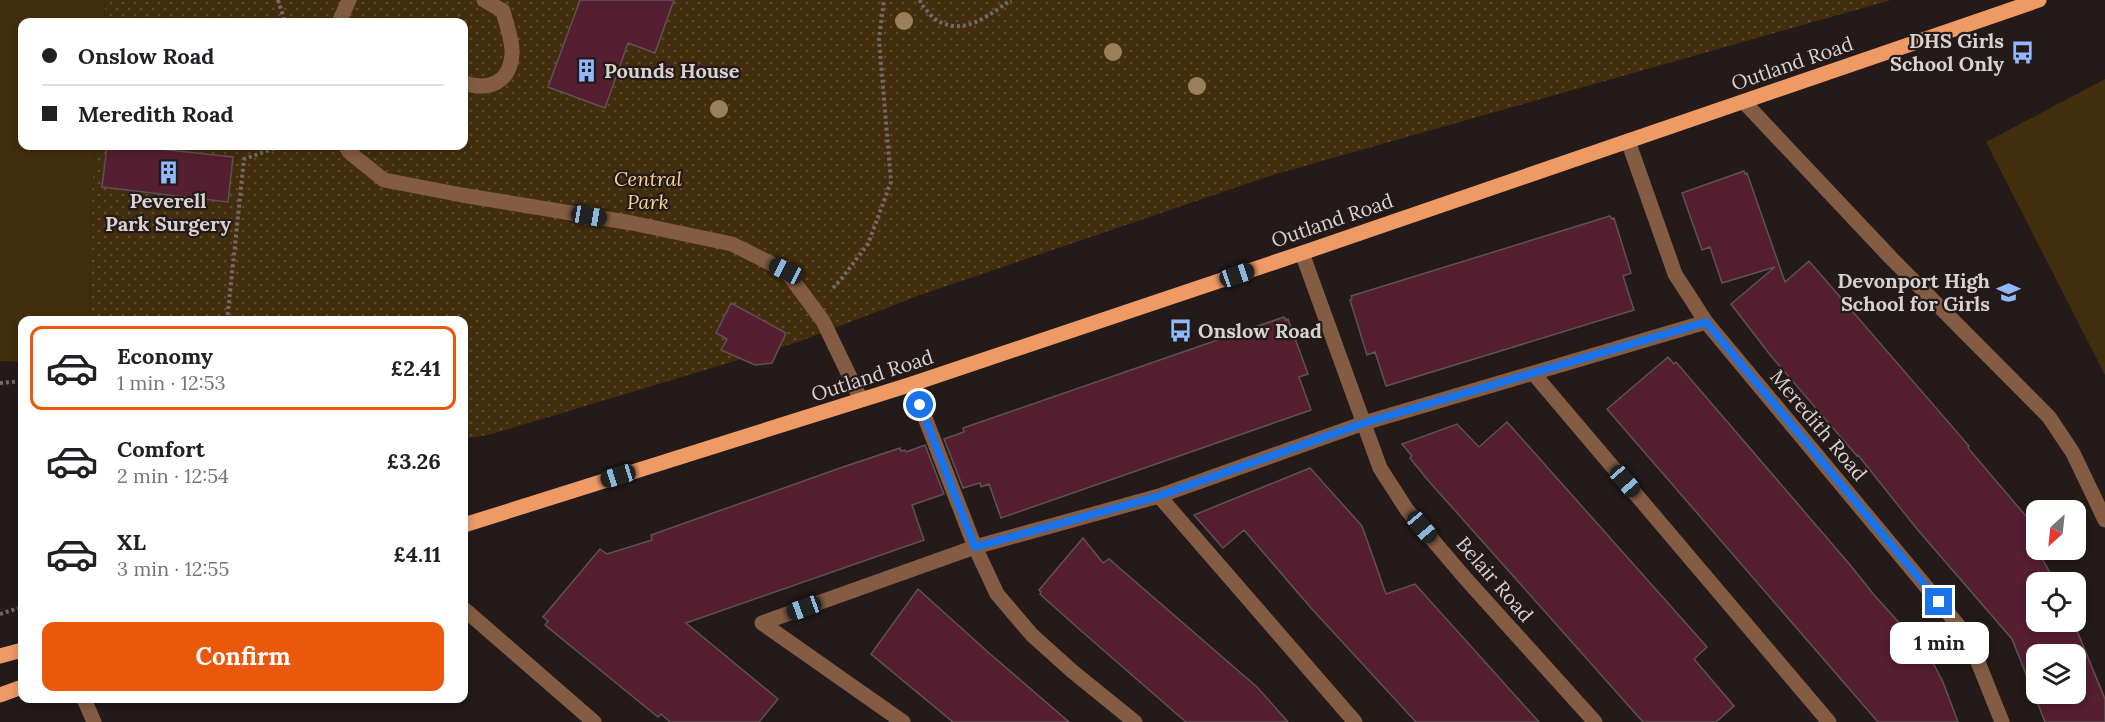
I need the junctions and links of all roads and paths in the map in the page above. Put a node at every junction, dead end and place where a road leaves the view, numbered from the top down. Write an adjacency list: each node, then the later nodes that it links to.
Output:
1 (278, 0): 8 (path)
2 (349, 0): 9 (street)
3 (484, 0): 10 (street)
4 (884, 0): 16 (path)
5 (920, 0): 6 (path)
6 (1011, 0)
7 (2039, 0): 11 (main road, Outland Road)
8 (284, 18)
9 (341, 18)
10 (468, 84)
11 (1744, 102): 12 (main road, Outland Road); 26 (street)
12 (1628, 141): 15 (main road, Outland Road); 18 (street, Meredith Road)
13 (270, 150): 17 (path)
14 (348, 150): 16 (street)
15 (1302, 253): 22 (main road, Outland Road); 24 (street, Belair Road)
16 (813, 307): 23 (street)
17 (227, 316)
18 (1706, 322): 19 (street); 44 (street, Meredith Road)
19 (1533, 373): 24 (street); 43 (street)
20 (18, 381): 21 (path)
21 (0, 383)
22 (912, 384): 23 (main road, Outland Road); 28 (street)
23 (861, 400): 27 (main road, Outland Road)
24 (1364, 423): 25 (street); 42 (street, Belair Road)
25 (1159, 496): 28 (street); 41 (street)
26 (2105, 520)
27 (468, 524)
28 (975, 547): 39 (street); 40 (street)
29 (18, 608): 31 (path)
30 (468, 612): 38 (street)
31 (0, 614)
32 (18, 651): 33 (main road)
33 (0, 656)
34 (18, 688): 35 (main road)
35 (0, 695)
36 (86, 703): 37 (street)
37 (94, 722)
38 (594, 722)
39 (903, 722)
40 (1135, 722)
41 (1355, 722)
42 (1595, 722)
43 (1829, 722)
44 (2002, 722)

